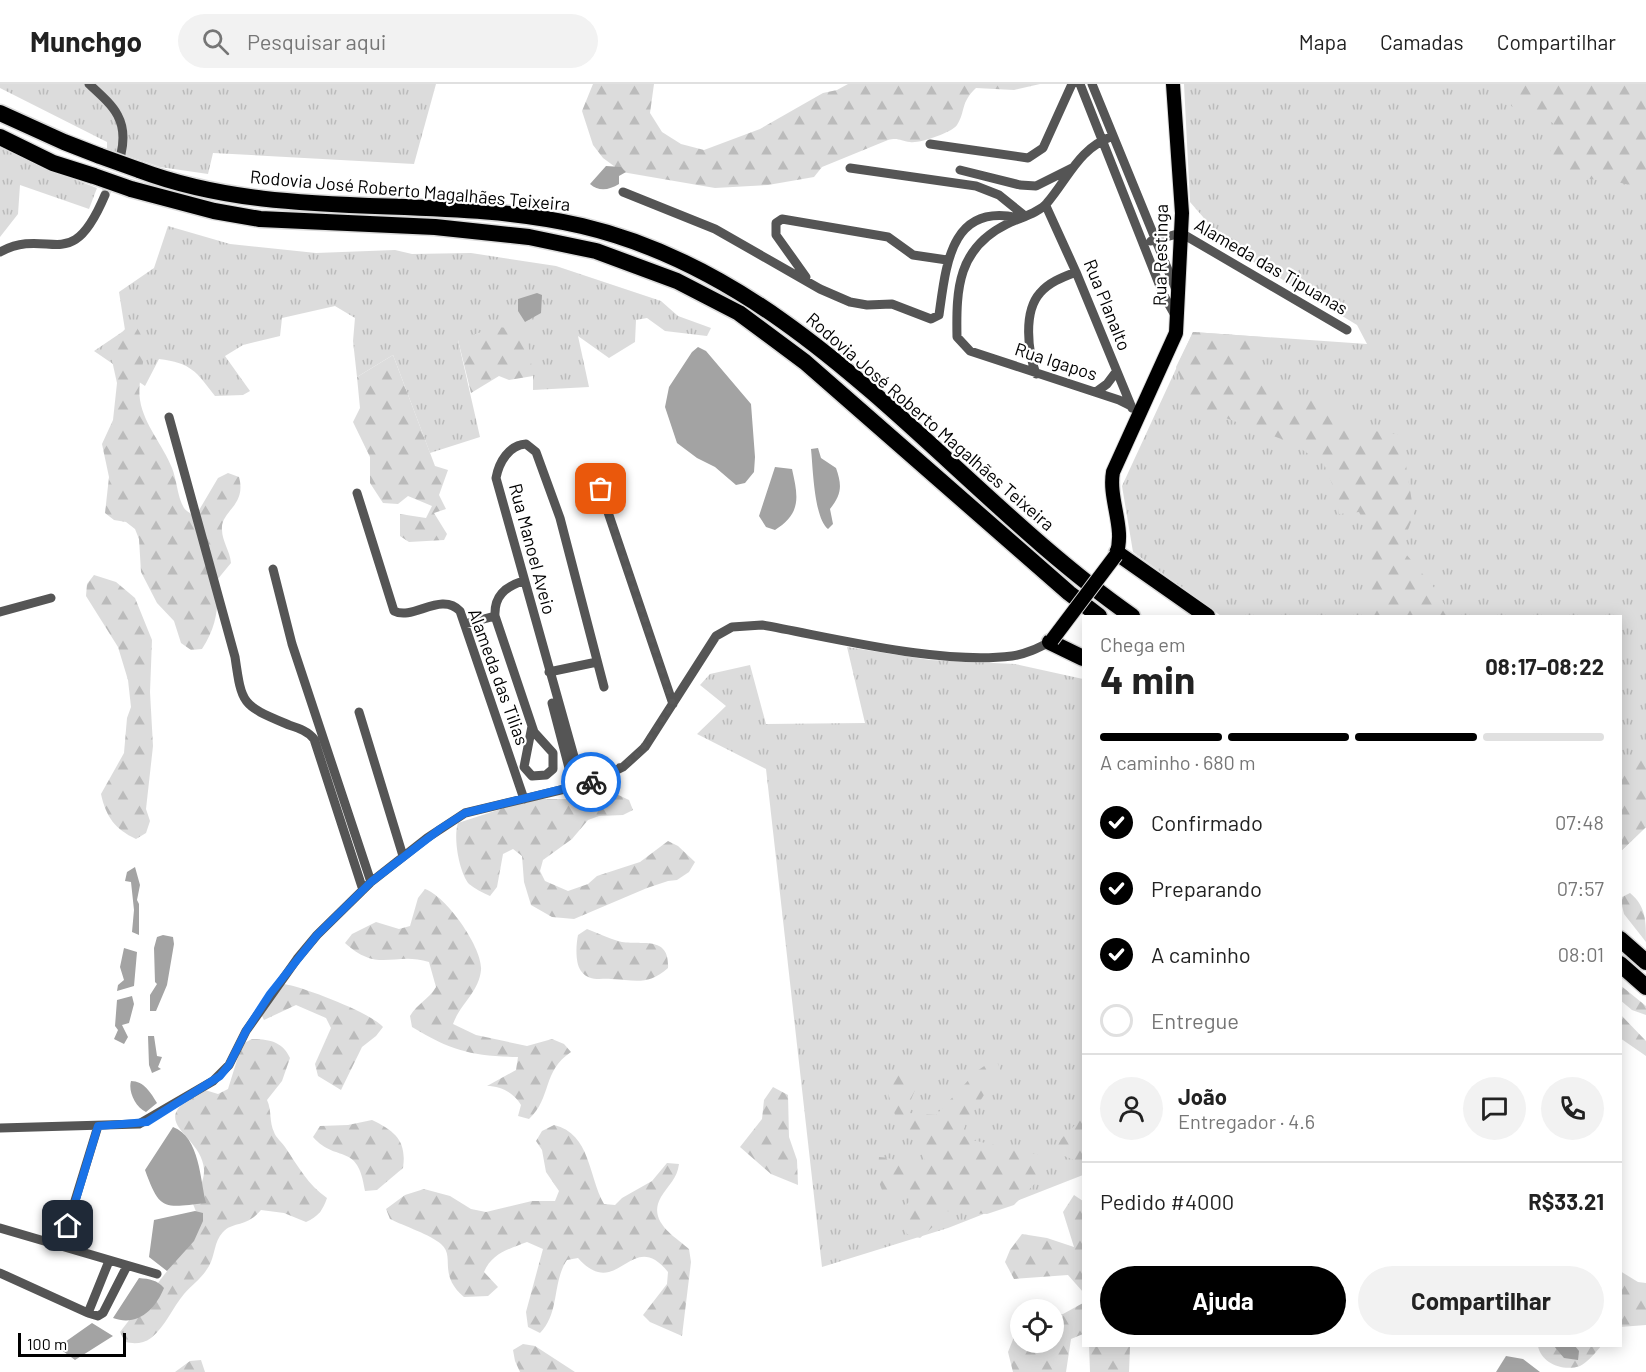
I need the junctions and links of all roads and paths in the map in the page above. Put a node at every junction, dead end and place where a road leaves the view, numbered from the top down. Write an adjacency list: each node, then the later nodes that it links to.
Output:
1 (89, 84): 11 (street)
2 (1072, 84): 10 (street)
3 (1080, 84): 9 (street)
4 (1092, 84): 7 (street)
5 (1173, 84): 19 (main road, Rua Restinga)
6 (0, 112): 42 (highway, Rodovia José Roberto Magalhães Teixeira, bridge)
7 (1113, 135): 9 (street); 20 (street)
8 (0, 137): 41 (highway, Rodovia José Roberto Magalhães Teixeira, bridge)
9 (1101, 140): 13 (street); 21 (street)
10 (930, 144)
11 (121, 154)
12 (850, 168): 18 (street)
13 (1072, 168): 14 (street); 17 (street)
14 (960, 170)
15 (623, 192): 25 (street)
16 (105, 195): 22 (street)
17 (1046, 206): 18 (street); 24 (street, Rua Planalto)
18 (1022, 217): 23 (street); 30 (street, Rua Igapos)
19 (1181, 233): 20 (street, Alameda das Tipuanas); 26 (main road, Rua Restinga); 28 (street, Alameda das Tipuanas)
20 (1157, 240): 21 (street, Alameda das Tipuanas); 26 (street)
21 (1143, 244): 27 (street)
22 (0, 252)
23 (947, 260): 25 (street); 25 (street)
24 (1076, 272): 29 (street, Rua Planalto); 30 (street)
25 (808, 281)
26 (1180, 300): 27 (main road, Rua Restinga)
27 (1177, 319): 32 (main road, Rua Restinga)
28 (1347, 330)
29 (1116, 372): 31 (street); 32 (street, Rua Planalto)
30 (1036, 374): 31 (street, Rua Igapos)
31 (1096, 393): 32 (street, Rua Igapos)
32 (1134, 412): 36 (main road, Rua Restinga)
33 (170, 417): 58 (street)
34 (593, 468): 51 (street)
35 (357, 494): 45 (street, Alameda das Tilias)
36 (1117, 554): 43 (highway); 46 (main road, bridge)
37 (273, 569): 57 (street)
38 (520, 582): 44 (street); 48 (street, Rua Manoel Aveio); 49 (street, Rua Manoel Aveio); 54 (street)
39 (51, 598): 40 (street)
40 (0, 612)
41 (1098, 615)
42 (1131, 615)
43 (1206, 615)
44 (495, 616): 45 (street); 53 (street)
45 (465, 624): 55 (street, Alameda das Tilias)
46 (1051, 641): 47 (highway); 51 (street)
47 (1082, 657)
48 (597, 662): 49 (street); 50 (street, Rua Manoel Aveio)
49 (549, 672): 54 (street, Rua Manoel Aveio)
50 (604, 687)
51 (673, 704): 54 (street)
52 (359, 712): 56 (street)
53 (532, 726): 53 (street)
54 (578, 786): 55 (street)
55 (524, 799): 56 (street)
56 (403, 856): 57 (street)
57 (371, 882): 58 (street)
58 (363, 890): 63 (street)
59 (1622, 941): 60 (highway)
60 (1646, 962)
61 (1622, 965): 62 (highway)
62 (1646, 987)
63 (98, 1126): 64 (street); 66 (street)
64 (0, 1128)
65 (0, 1228): 66 (street)
66 (61, 1246): 67 (street)
67 (109, 1261): 68 (street); 71 (street)
68 (127, 1266): 70 (street); 71 (street)
69 (0, 1273): 71 (street)
70 (157, 1274)
71 (88, 1313)

